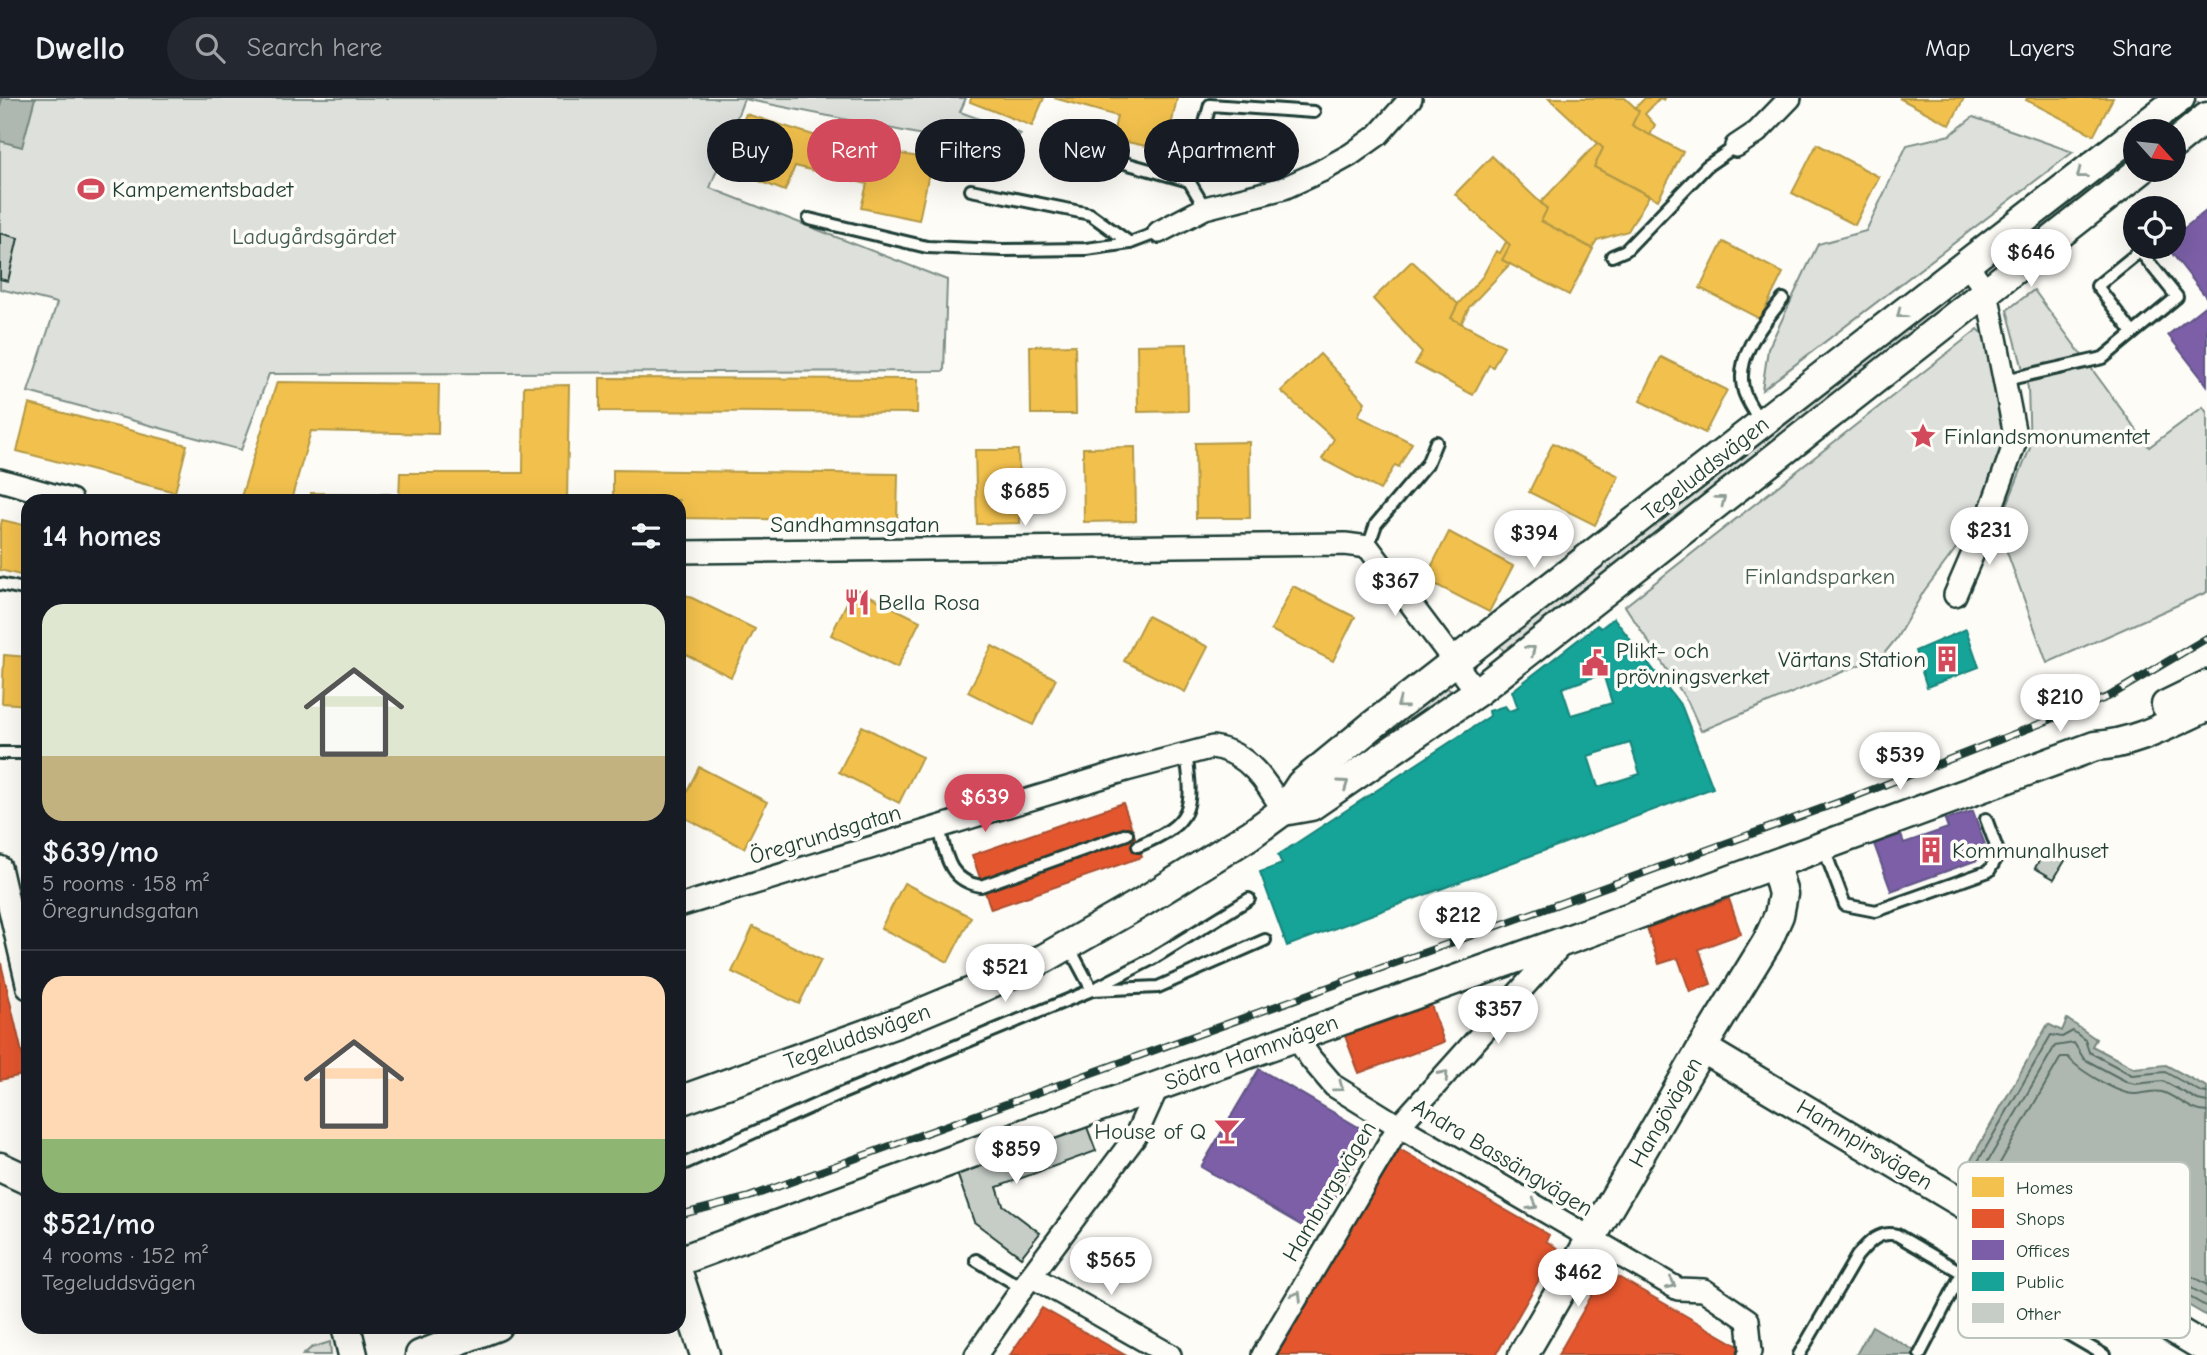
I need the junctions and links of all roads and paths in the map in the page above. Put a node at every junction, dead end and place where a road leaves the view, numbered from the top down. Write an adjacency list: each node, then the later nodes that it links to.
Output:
1 (1411, 98): 14 (street)
2 (1790, 98): 10 (street)
3 (2180, 98): 7 (main road, Tegeluddsvägen)
4 (1314, 111): 6 (lane)
5 (2207, 117): 8 (main road)
6 (1206, 119)
7 (2153, 119)
8 (2186, 134)
9 (2123, 142): 19 (main road, Tegeluddsvägen, one-way to 19)
10 (1736, 146): 18 (lane)
11 (1190, 182): 14 (lane)
12 (2126, 182): 20 (main road, Tegeluddsvägen)
13 (971, 190): 17 (lane)
14 (1205, 208): 16 (street)
15 (809, 219): 17 (lane)
16 (1159, 232): 17 (lane)
17 (1130, 243)
18 (1612, 256)
19 (1966, 263): 20 (street); 24 (main road, Tegeluddsvägen, one-way to 24)
20 (1987, 292): 23 (street); 35 (main road, Tegeluddsvägen, one-way to 20)
21 (1783, 299): 24 (lane)
22 (2133, 333): 22 (lane); 23 (lane)
23 (2005, 380): 32 (street)
24 (1761, 423): 33 (main road, Tegeluddsvägen)
25 (1436, 442): 28 (lane)
26 (0, 480): 27 (street)
27 (50, 494)
28 (1368, 547): 29 (street, Sandhamnsgatan); 33 (street)
29 (686, 552)
30 (0, 584): 31 (lane)
31 (21, 588)
32 (1955, 595)
33 (1455, 663): 35 (street); 41 (main road, Tegeluddsvägen, one-way to 41)
34 (2207, 685): 37 (main road, Södra Hamnvägen)
35 (1477, 692): 41 (main road, Tegeluddsvägen, one-way to 35)
36 (2207, 706): 37 (main road, Södra Hamnvägen)
37 (2095, 746): 46 (main road, Södra Hamnvägen)
38 (0, 753): 39 (lane)
39 (21, 753)
40 (1186, 753): 41 (street, Öregrundsgatan); 43 (street, Öregrundsgatan); 45 (lane)
41 (1283, 811): 54 (main road, Tegeluddsvägen)
42 (1986, 819): 46 (lane)
43 (939, 827): 44 (lane); 50 (street, Öregrundsgatan)
44 (1127, 834)
45 (1138, 846)
46 (1824, 846): 47 (main road, Södra Hamnvägen)
47 (1775, 864): 51 (main road, Södra Hamnvägen); 57 (main road, Hangövägen)
48 (1, 877): 53 (street)
49 (1249, 899): 55 (lane)
50 (686, 904)
51 (1566, 939): 56 (main road, Södra Hamnvägen); 60 (street, Hamburgsvägen, one-way to 51)
52 (1265, 940): 55 (lane)
53 (21, 944)
54 (1068, 945): 55 (lane); 59 (main road, Tegeluddsvägen)
55 (1092, 990): 61 (lane)
56 (1295, 1036): 58 (main road, Södra Hamnvägen); 60 (street, Andra Bassängvägen, one-way to 60)
57 (1702, 1048): 64 (main road, Hamnpirsvägen); 65 (main road, Hangövägen)
58 (1158, 1086): 66 (main road, Södra Hamnvägen); 70 (street)
59 (686, 1098)
60 (1399, 1126): 65 (street, Andra Bassängvägen, one-way to 65); 82 (street, Hamburgsvägen, one-way to 60)
61 (686, 1163)
62 (0, 1167): 63 (main road)
63 (21, 1177)
64 (1958, 1201)
65 (1590, 1239): 76 (street, Andra Bassängvägen, one-way to 76); 83 (main road, Hangövägen)
66 (686, 1258)
67 (976, 1260): 70 (lane)
68 (1958, 1271): 84 (lane)
69 (1958, 1281): 77 (lane)
70 (1027, 1282): 80 (street); 81 (street)
71 (686, 1297): 79 (main road)
72 (476, 1334): 78 (main road)
73 (2075, 1338): 85 (lane)
74 (2189, 1338): 75 (main road, Hamnpirsvägen)
75 (2207, 1349)
76 (1750, 1353)
77 (1920, 1353)
78 (421, 1355)
79 (705, 1355)
80 (976, 1355)
81 (1170, 1355)
82 (1263, 1355)
83 (1523, 1355)
84 (1799, 1355)
85 (2104, 1355)

